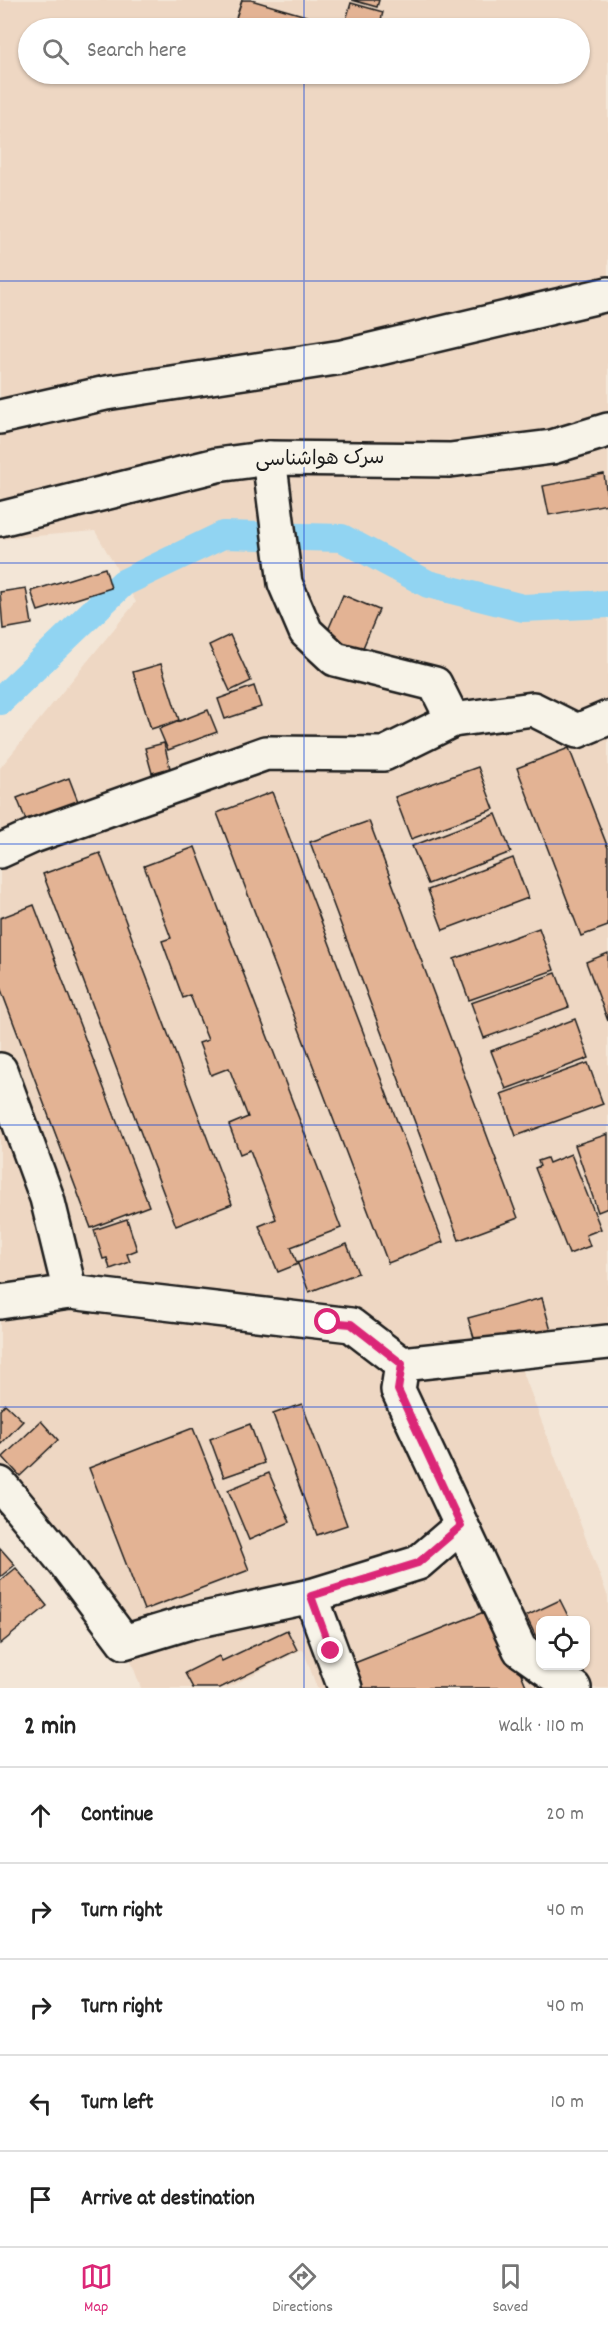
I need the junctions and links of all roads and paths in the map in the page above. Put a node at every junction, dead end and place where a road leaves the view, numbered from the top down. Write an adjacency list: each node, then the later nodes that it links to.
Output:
1 (608, 294): 2 (street)
2 (0, 417)
3 (608, 430): 4 (street, سرک هواشناسی)
4 (269, 458): 5 (street, سرک هواشناسی); 7 (street)
5 (0, 519)
6 (608, 718): 7 (street)
7 (453, 720): 8 (street)
8 (0, 851)
9 (0, 1070): 10 (street)
10 (70, 1292): 11 (street); 13 (street)
11 (0, 1302)
12 (608, 1342): 13 (street)
13 (402, 1364): 15 (street)
14 (0, 1485): 16 (street)
15 (461, 1526): 16 (street); 17 (street)
16 (311, 1596): 19 (street)
17 (536, 1661)
18 (548, 1670): 20 (street)
19 (345, 1688)
20 (574, 1688)

